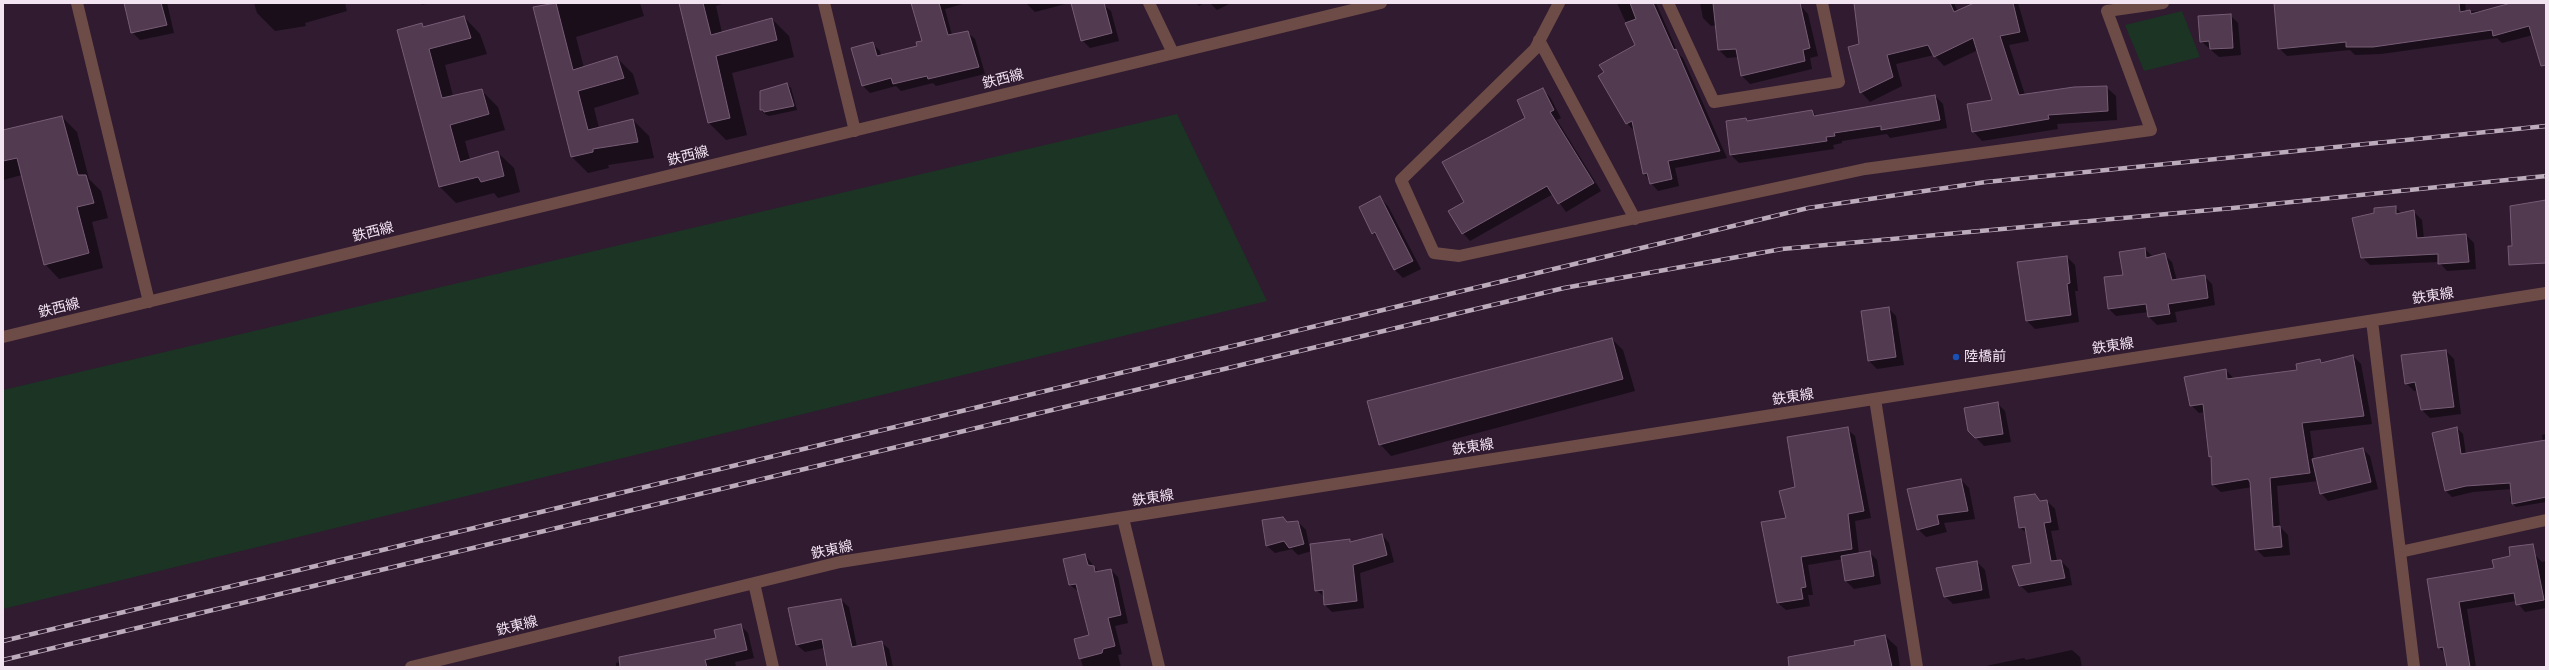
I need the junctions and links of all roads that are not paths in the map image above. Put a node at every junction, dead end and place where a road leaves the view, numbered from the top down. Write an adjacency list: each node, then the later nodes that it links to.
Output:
1 (77, 3): 15 (street)
2 (824, 3): 12 (street)
3 (1149, 3): 11 (street)
4 (1381, 3): 9 (street, 鉄西線)
5 (1559, 3): 10 (street)
6 (1668, 3): 7 (street)
7 (1822, 3)
8 (2163, 3): 13 (street)
9 (1366, 5): 11 (street, 鉄西線)
10 (1539, 40): 13 (street); 13 (street)
11 (1173, 53): 12 (street, 鉄西線)
12 (855, 131): 15 (street, 鉄西線)
13 (1635, 219)
14 (2546, 294): 16 (street, 鉄東線)
15 (149, 302): 17 (street, 鉄西線)
16 (2372, 321): 18 (street, 鉄東線); 21 (street)
17 (3, 337)
18 (1875, 399): 19 (street, 鉄東線); 26 (street)
19 (1123, 518): 22 (street, 鉄東線); 25 (street)
20 (2546, 520): 21 (street)
21 (2400, 552): 27 (street)
22 (754, 583): 23 (street, 鉄東線); 24 (street)
23 (412, 667)
24 (773, 667)
25 (1158, 667)
26 (1917, 667)
27 (2414, 667)

